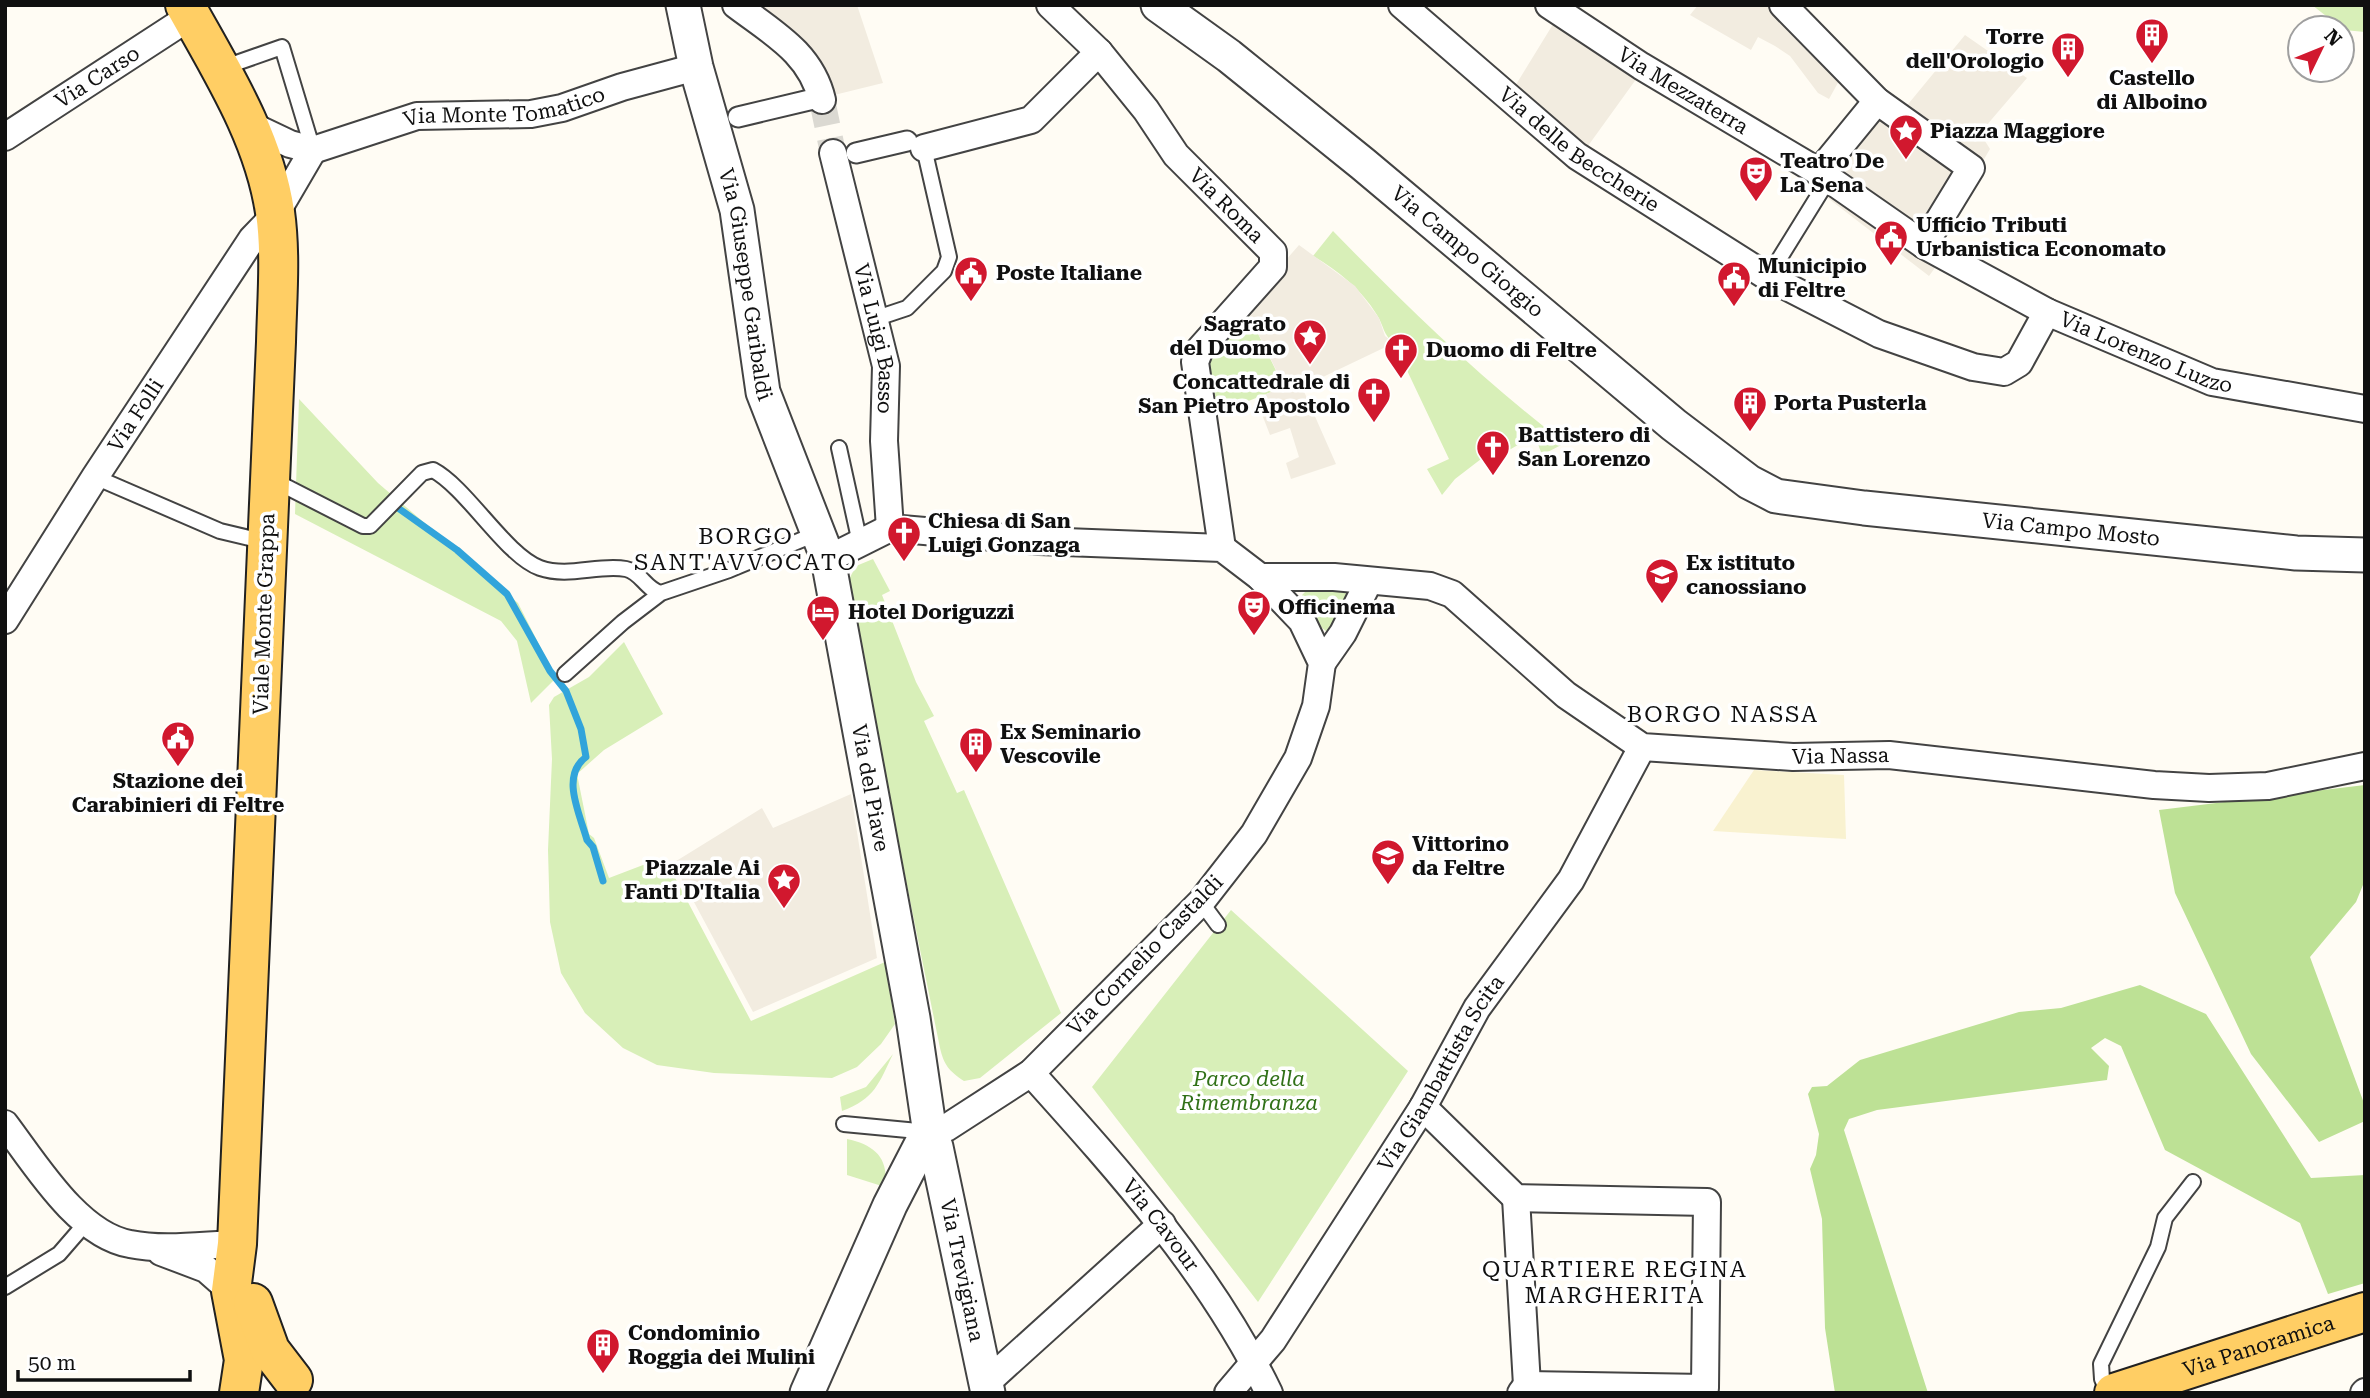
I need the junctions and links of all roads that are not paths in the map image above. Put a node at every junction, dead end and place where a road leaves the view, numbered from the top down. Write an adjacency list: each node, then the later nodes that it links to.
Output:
1 (683, 5): 10 (street, Via Giuseppe Garibaldi)
2 (736, 5): 12 (street)
3 (1050, 5): 9 (street, Via Roma)
4 (1158, 5): 30 (street, Via Campo Giorgio)
5 (1402, 5): 23 (street, Via delle Beccherie)
6 (1549, 5): 20 (street, Via Mezzaterra)
7 (1783, 5): 13 (street)
8 (188, 11): 11 (main road, Viale Monte Grappa); 16 (street, Via Carso)
9 (1099, 52): 17 (street); 35 (street, Via Roma)
10 (696, 67): 18 (street, Via Monte Tomatico); 34 (street, Via Giuseppe Garibaldi)
11 (221, 69): 15 (main road, Viale Monte Grappa); 18 (lane)
12 (822, 98): 14 (street)
13 (1877, 101): 20 (street); 22 (street)
14 (738, 117)
15 (248, 124): 18 (street); 21 (main road, Viale Monte Grappa)
16 (5, 137)
17 (916, 145): 19 (street); 25 (lane)
18 (313, 150): 21 (street)
19 (844, 153): 25 (street, Via Luigi Basso)
20 (1824, 176): 22 (street); 23 (lane)
21 (275, 215): 28 (street, Via Folli); 29 (main road, Viale Monte Grappa)
22 (1934, 251): 24 (street, Via Lorenzo Luzzo)
23 (1768, 277): 24 (street, Via delle Beccherie)
24 (2047, 312): 26 (street, Via Lorenzo Luzzo)
25 (874, 319): 31 (street, Via Luigi Basso)
26 (2365, 409)
27 (839, 448): 33 (lane)
28 (95, 477): 32 (lane); 40 (street, Via Folli)
29 (270, 479): 32 (main road, Viale Monte Grappa); 39 (lane)
30 (1776, 496): 36 (street, Via Campo Mosto)
31 (890, 528): 33 (street); 35 (street)
32 (267, 542): 57 (main road, Viale Monte Grappa)
33 (860, 543): 34 (street)
34 (823, 546): 39 (lane); 47 (street, Via del Piave)
35 (1222, 548): 37 (street)
36 (2365, 555)
37 (1260, 577): 38 (street); 41 (street)
38 (1369, 581): 41 (street); 43 (street)
39 (661, 593): 42 (lane)
40 (5, 620)
41 (1322, 663): 45 (street, Via Cornelio Castaldi)
42 (565, 674)
43 (1642, 747): 44 (street, Via Nassa); 49 (street, Via Giambattista Scita)
44 (2365, 766)
45 (1202, 902): 46 (lane); 48 (street, Via Cornelio Castaldi)
46 (1218, 925)
47 (913, 1018): 52 (street, Via Trevigiana)
48 (1031, 1073): 52 (street, Via Cornelio Castaldi); 56 (street, Via Cavour)
49 (1423, 1107): 54 (street); 62 (street, Via Giambattista Scita)
50 (5, 1124): 55 (street)
51 (844, 1124): 52 (lane)
52 (930, 1134): 64 (street, Via Trevigiana); 67 (street)
53 (2193, 1182): 70 (lane)
54 (1516, 1198): 65 (street); 65 (street)
55 (85, 1224): 58 (street); 59 (lane)
56 (1162, 1224): 62 (street, Via Cavour); 64 (street)
57 (237, 1244): 58 (street); 60 (main road, Viale Monte Grappa); 63 (main road, Viale Monte Grappa)
58 (142, 1246): 60 (street)
59 (5, 1287)
60 (231, 1291): 66 (main road, Viale Monte Grappa)
61 (2365, 1312): 71 (main road, Via Panoramica)
62 (1255, 1363): 68 (street, Via Giambattista Scita); 69 (street, Via Cavour)
63 (302, 1386): 66 (main road, Viale Monte Grappa)
64 (987, 1388)
65 (1524, 1389)
66 (241, 1393)
67 (807, 1393)
68 (1228, 1393)
69 (1269, 1393)
70 (2108, 1393)
71 (2114, 1393)

